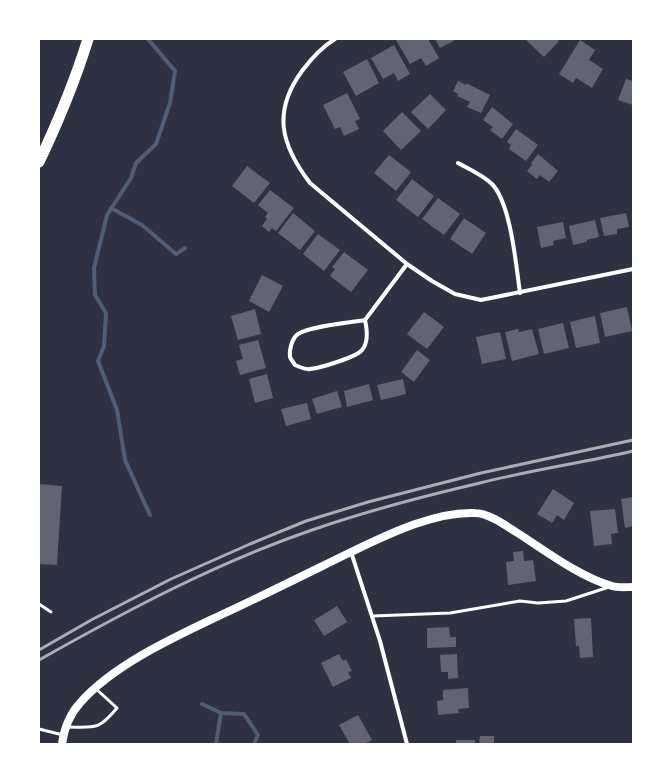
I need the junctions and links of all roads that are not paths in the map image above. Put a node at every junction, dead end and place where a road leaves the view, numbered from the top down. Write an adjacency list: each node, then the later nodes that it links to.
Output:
1 (88, 39): 3 (highway)
2 (335, 39): 5 (street)
3 (39, 162)
4 (458, 163): 7 (street)
5 (407, 264): 7 (street); 8 (street)
6 (633, 269): 7 (street)
7 (520, 293)
8 (365, 320): 8 (street)
9 (351, 552): 10 (main road); 14 (street); 15 (main road)
10 (612, 586): 11 (main road); 14 (lane)
11 (633, 588)
12 (39, 604): 13 (lane)
13 (51, 612)
14 (373, 616): 20 (street)
15 (95, 688): 16 (main road); 16 (lane)
16 (66, 727): 18 (main road)
17 (39, 729): 18 (lane)
18 (63, 735): 19 (main road)
19 (62, 744)
20 (407, 744)

